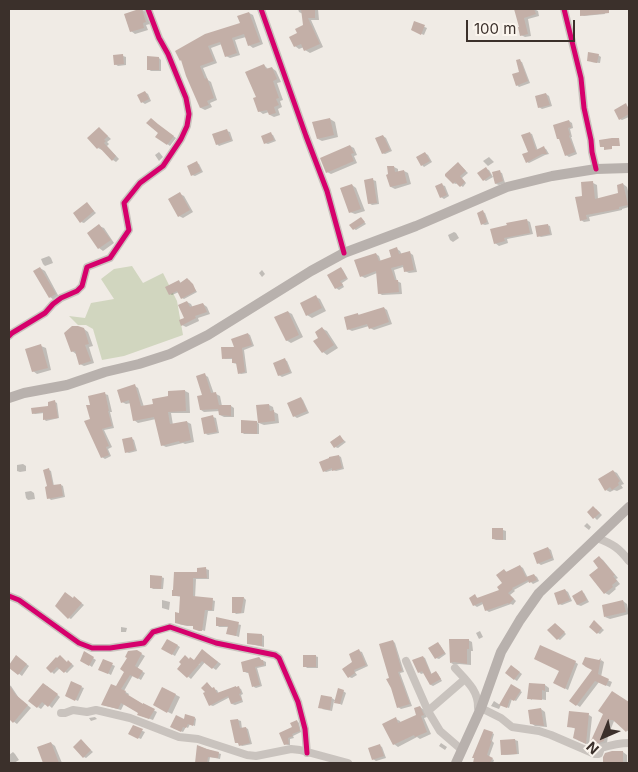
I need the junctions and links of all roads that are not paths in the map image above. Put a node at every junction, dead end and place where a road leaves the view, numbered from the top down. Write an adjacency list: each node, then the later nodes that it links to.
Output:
1 (148, 9): 7 (street)
2 (261, 9): 6 (street)
3 (564, 9): 4 (street)
4 (596, 168): 5 (main road); 6 (main road)
5 (629, 168)
6 (344, 253): 8 (main road)
7 (9, 336)
8 (9, 398)
9 (629, 507): 10 (main road)
10 (597, 538): 11 (street); 17 (main road)
11 (629, 561)
12 (9, 596): 21 (street)
13 (406, 661): 16 (street)
14 (455, 668): 15 (street)
15 (465, 679): 16 (street); 17 (street)
16 (428, 711): 20 (street)
17 (479, 711): 19 (street); 20 (main road)
18 (61, 713): 21 (street)
19 (629, 742)
20 (462, 750): 23 (main road)
21 (307, 753): 22 (street)
22 (348, 763)
23 (456, 763)

